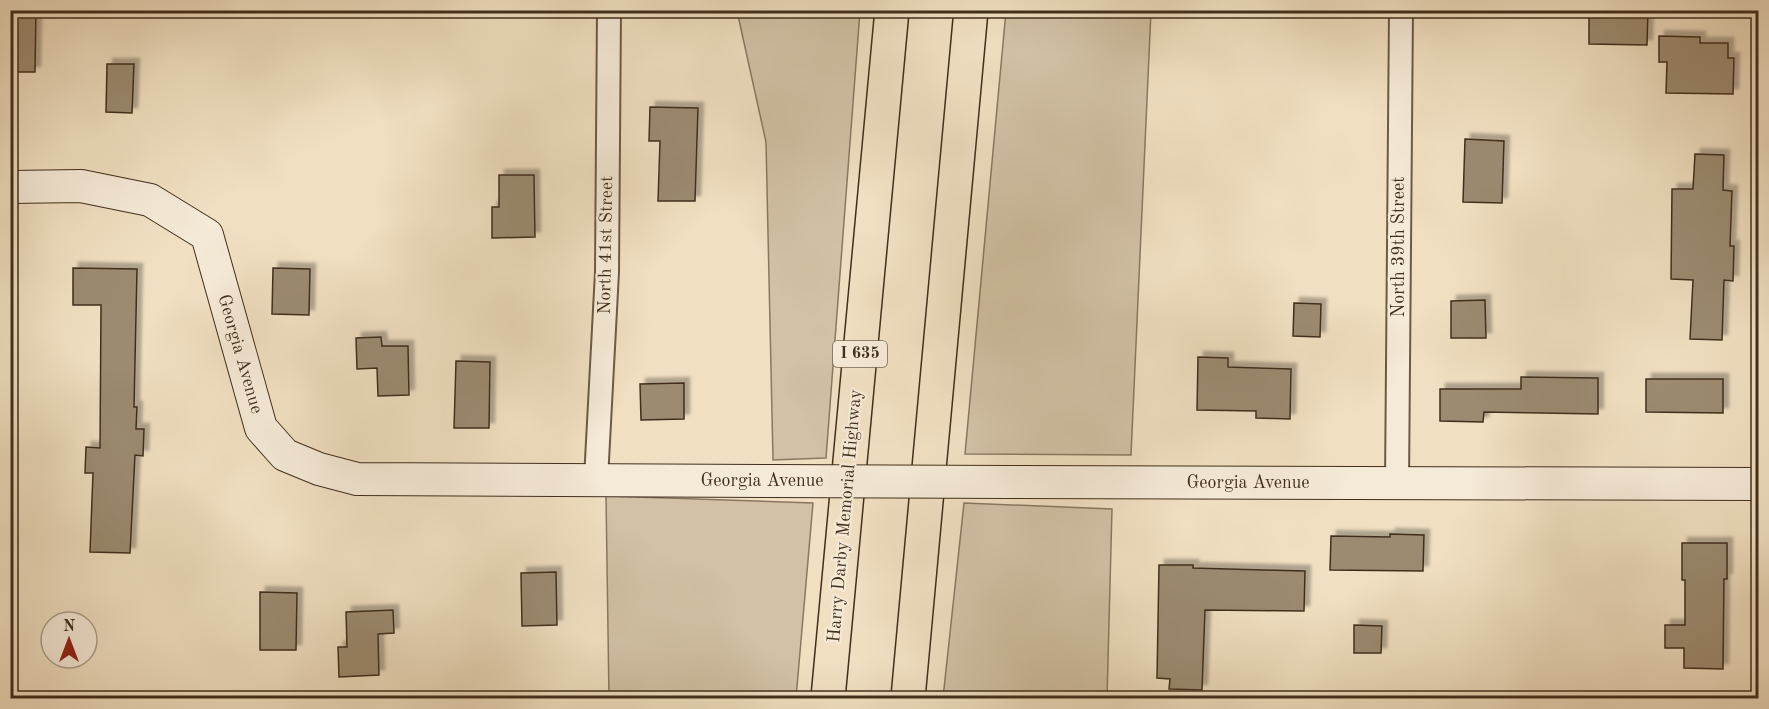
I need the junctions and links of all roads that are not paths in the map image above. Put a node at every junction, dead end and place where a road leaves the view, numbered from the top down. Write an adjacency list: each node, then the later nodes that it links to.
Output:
1 (609, 10): 6 (street, North 41st Street)
2 (892, 10): 9 (highway, Harry Darby Memorial Highway / I 635)
3 (971, 10): 10 (highway)
4 (1401, 10): 7 (street, North 39th Street)
5 (10, 187): 6 (street, Georgia Avenue)
6 (596, 479): 7 (street, Georgia Avenue, bridge)
7 (1397, 483): 8 (street, Georgia Avenue)
8 (1758, 484)
9 (828, 699)
10 (908, 699)

